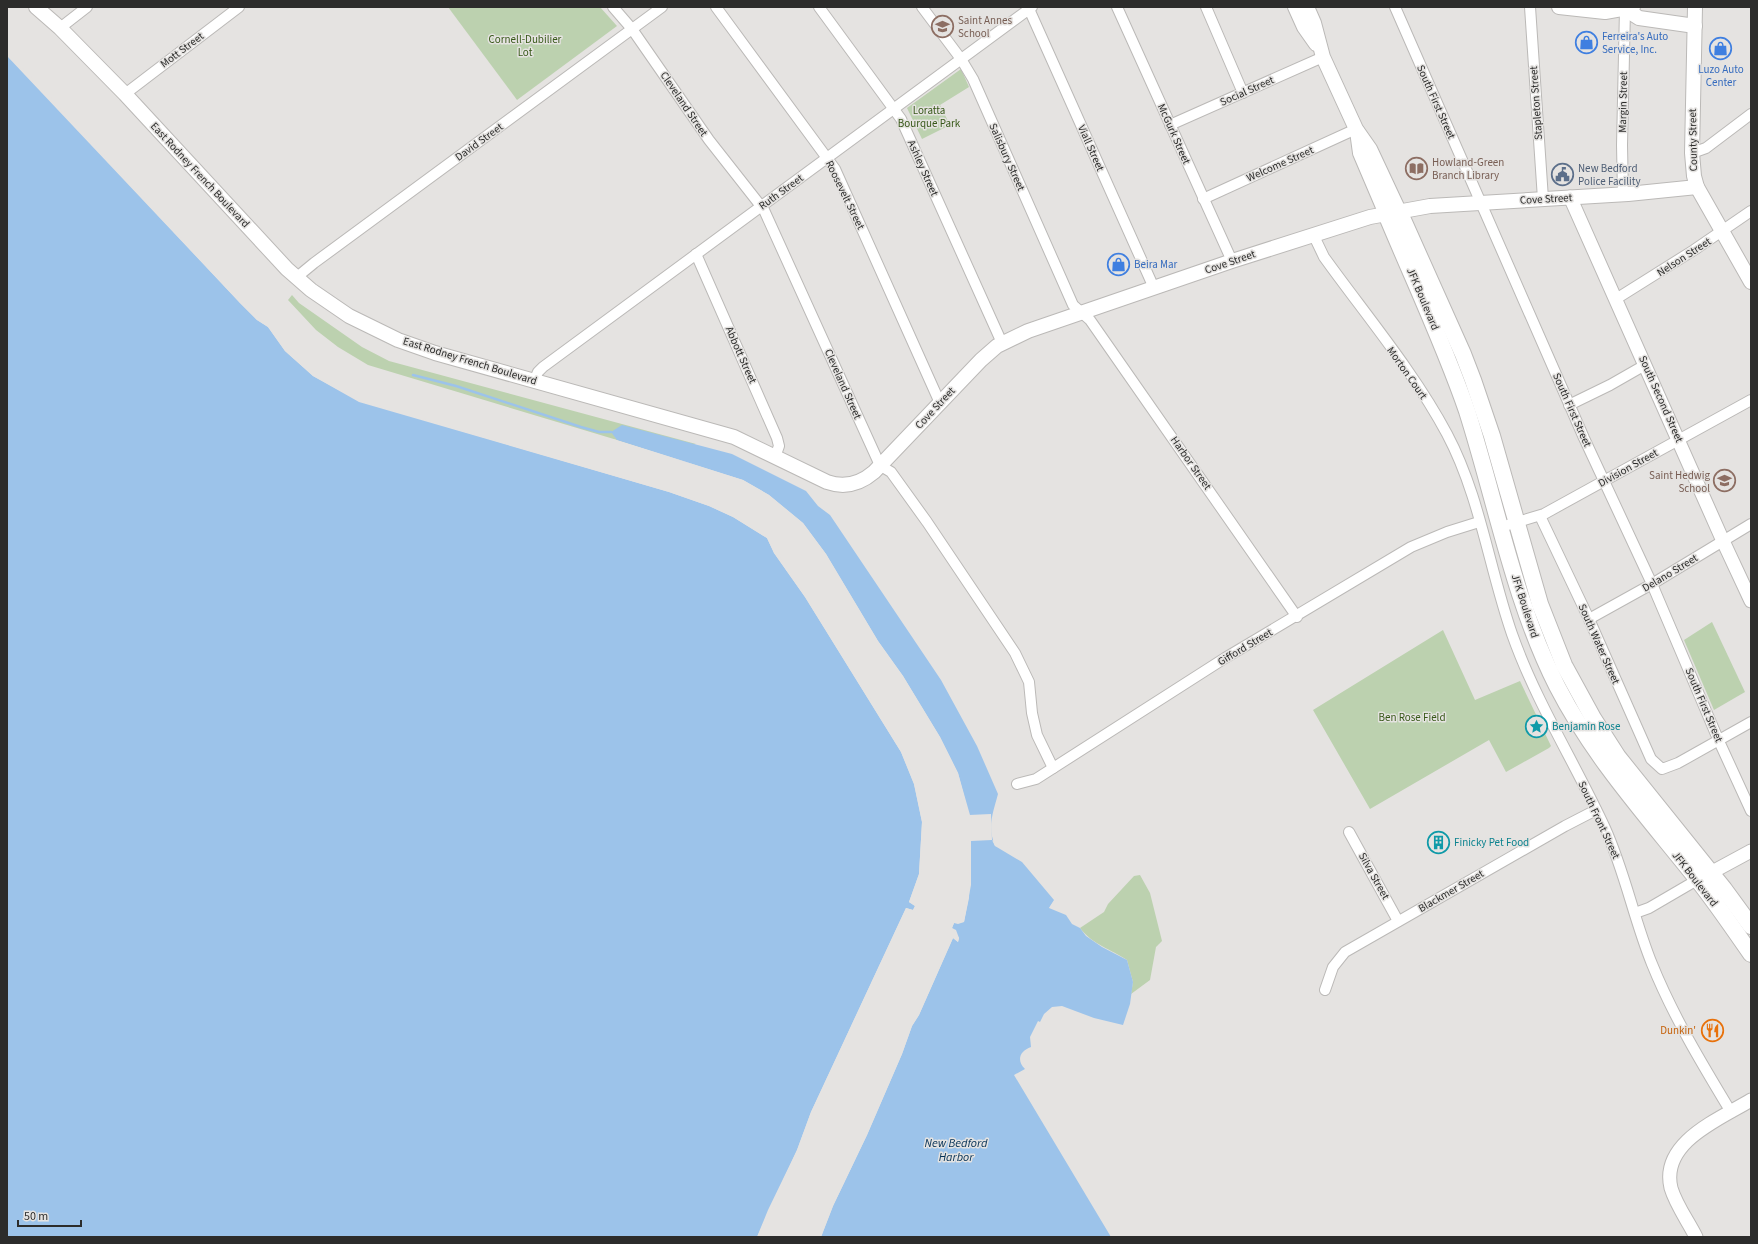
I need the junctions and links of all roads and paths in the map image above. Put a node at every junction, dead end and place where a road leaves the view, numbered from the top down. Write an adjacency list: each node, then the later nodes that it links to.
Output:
1 (36, 7): 20 (main road, East Rodney French Boulevard)
2 (87, 7): 20 (street)
3 (239, 7): 25 (street, Mott Street)
4 (614, 7): 21 (street, Cleveland Street)
5 (662, 7): 21 (street, David Street)
6 (716, 7): 31 (street, Roosevelt Street)
7 (819, 7): 26 (street, Ashley Street)
8 (922, 7): 23 (street, Salisbury Street)
9 (1118, 7): 28 (street, McGurk Street)
10 (1206, 7): 24 (street)
11 (1295, 7): 22 (main road)
12 (1307, 7): 22 (main road)
13 (1395, 7): 37 (street, South First Street)
14 (1530, 7): 36 (street, Stapleton Street)
15 (1559, 7): 18 (main road)
16 (1695, 7): 19 (main road, County Street)
17 (1030, 8): 23 (street, Ruth Street); 47 (street, Viall Street)
18 (1629, 8): 19 (main road); 33 (street, Margin Street)
19 (1695, 26): 30 (main road, County Street)
20 (60, 28): 25 (main road, East Rodney French Boulevard)
21 (632, 28): 38 (street, Cleveland Street); 45 (street, David Street)
22 (1321, 53): 24 (street, Social Street); 29 (main road)
23 (961, 59): 26 (street, Ruth Street); 49 (street, Salisbury Street)
24 (1243, 92): 28 (street, Social Street)
25 (125, 94): 45 (main road, East Rodney French Boulevard)
26 (894, 109): 31 (street, Ruth Street); 50 (street, Ashley Street)
27 (1751, 114): 30 (street)
28 (1170, 125): 35 (street, McGurk Street)
29 (1356, 129): 35 (street, Welcome Street); 40 (main road)
30 (1692, 153): 32 (main road, County Street)
31 (827, 158): 38 (street, Ruth Street); 54 (street, Roosevelt Street)
32 (1697, 187): 33 (main road, Cove Street); 41 (main road, County Street)
33 (1623, 194): 34 (main road, Cove Street)
34 (1570, 197): 36 (main road, Cove Street); 48 (street, South Second Street)
35 (1203, 198): 44 (street, McGurk Street)
36 (1543, 199): 37 (main road, Cove Street)
37 (1480, 203): 40 (main road, Cove Street); 55 (street, South First Street)
38 (762, 206): 43 (street, Ruth Street); 58 (street, Cleveland Street)
39 (1751, 211): 41 (street, Nelson Street)
40 (1392, 212): 42 (main road, Cove Street); 63 (main road, JFK Boulevard); 65 (main road, JFK Boulevard)
41 (1722, 232): 46 (main road, County Street); 48 (street, Nelson Street)
42 (1313, 234): 44 (main road, Cove Street); 62 (street, Morton Court)
43 (696, 254): 52 (street, Ruth Street); 57 (street, Abbott Street)
44 (1232, 261): 47 (main road, Cove Street)
45 (297, 278): 52 (main road, East Rodney French Boulevard)
46 (1751, 282)
47 (1154, 288): 49 (main road, Cove Street)
48 (1616, 299): 51 (street, South Second Street)
49 (1081, 312): 50 (main road, Cove Street); 69 (street, Harbor Street)
50 (1002, 342): 54 (main road, Cove Street)
51 (1645, 365): 55 (street); 56 (street, South Second Street)
52 (534, 381): 57 (main road, East Rodney French Boulevard)
53 (1751, 400): 56 (street, Division Street)
54 (940, 403): 58 (main road, Cove Street)
55 (1569, 405): 59 (street, South First Street)
56 (1679, 440): 59 (street, Division Street); 66 (street, South Second Street)
57 (776, 457): 60 (main road, East Rodney French Boulevard)
58 (881, 466): 60 (main road, Cove Street); 73 (street, Cleveland Street)
59 (1604, 481): 61 (street, Division Street); 67 (street, South First Street)
60 (827, 482)
61 (1540, 516): 63 (street, Division Street); 70 (street, South Water Street)
62 (1479, 522): 69 (street, Gifford Street); 75 (street, South Front Street)
63 (1517, 522): 65 (street, Division Street); 79 (main road, JFK Boulevard)
64 (1751, 524): 66 (street, Delano Street)
65 (1501, 527): 79 (main road, JFK Boulevard)
66 (1723, 541): 67 (street, Delano Street); 68 (street, South Second Street)
67 (1652, 584): 70 (street, Delano Street); 72 (street, South First Street)
68 (1751, 601)
69 (1297, 616): 73 (street, Gifford Street)
70 (1589, 619): 72 (street, South Water Street)
71 (1751, 722): 72 (street)
72 (1718, 739): 76 (street, South First Street)
73 (1053, 768): 74 (street, Gifford Street)
74 (1017, 784)
75 (1596, 810): 80 (street, South Front Street); 81 (street, Blackmer Street)
76 (1751, 811)
77 (1349, 832): 81 (street, Silva Street)
78 (1751, 852): 79 (street)
79 (1704, 877): 80 (street); 82 (main road, JFK Boulevard); 83 (main road, JFK Boulevard)
80 (1635, 913): 86 (street, South Front Street)
81 (1398, 921): 84 (street, Blackmer Street)
82 (1751, 926)
83 (1751, 954)
84 (1326, 990)
85 (1751, 1100): 86 (street)
86 (1731, 1112): 87 (street)
87 (1696, 1237)

